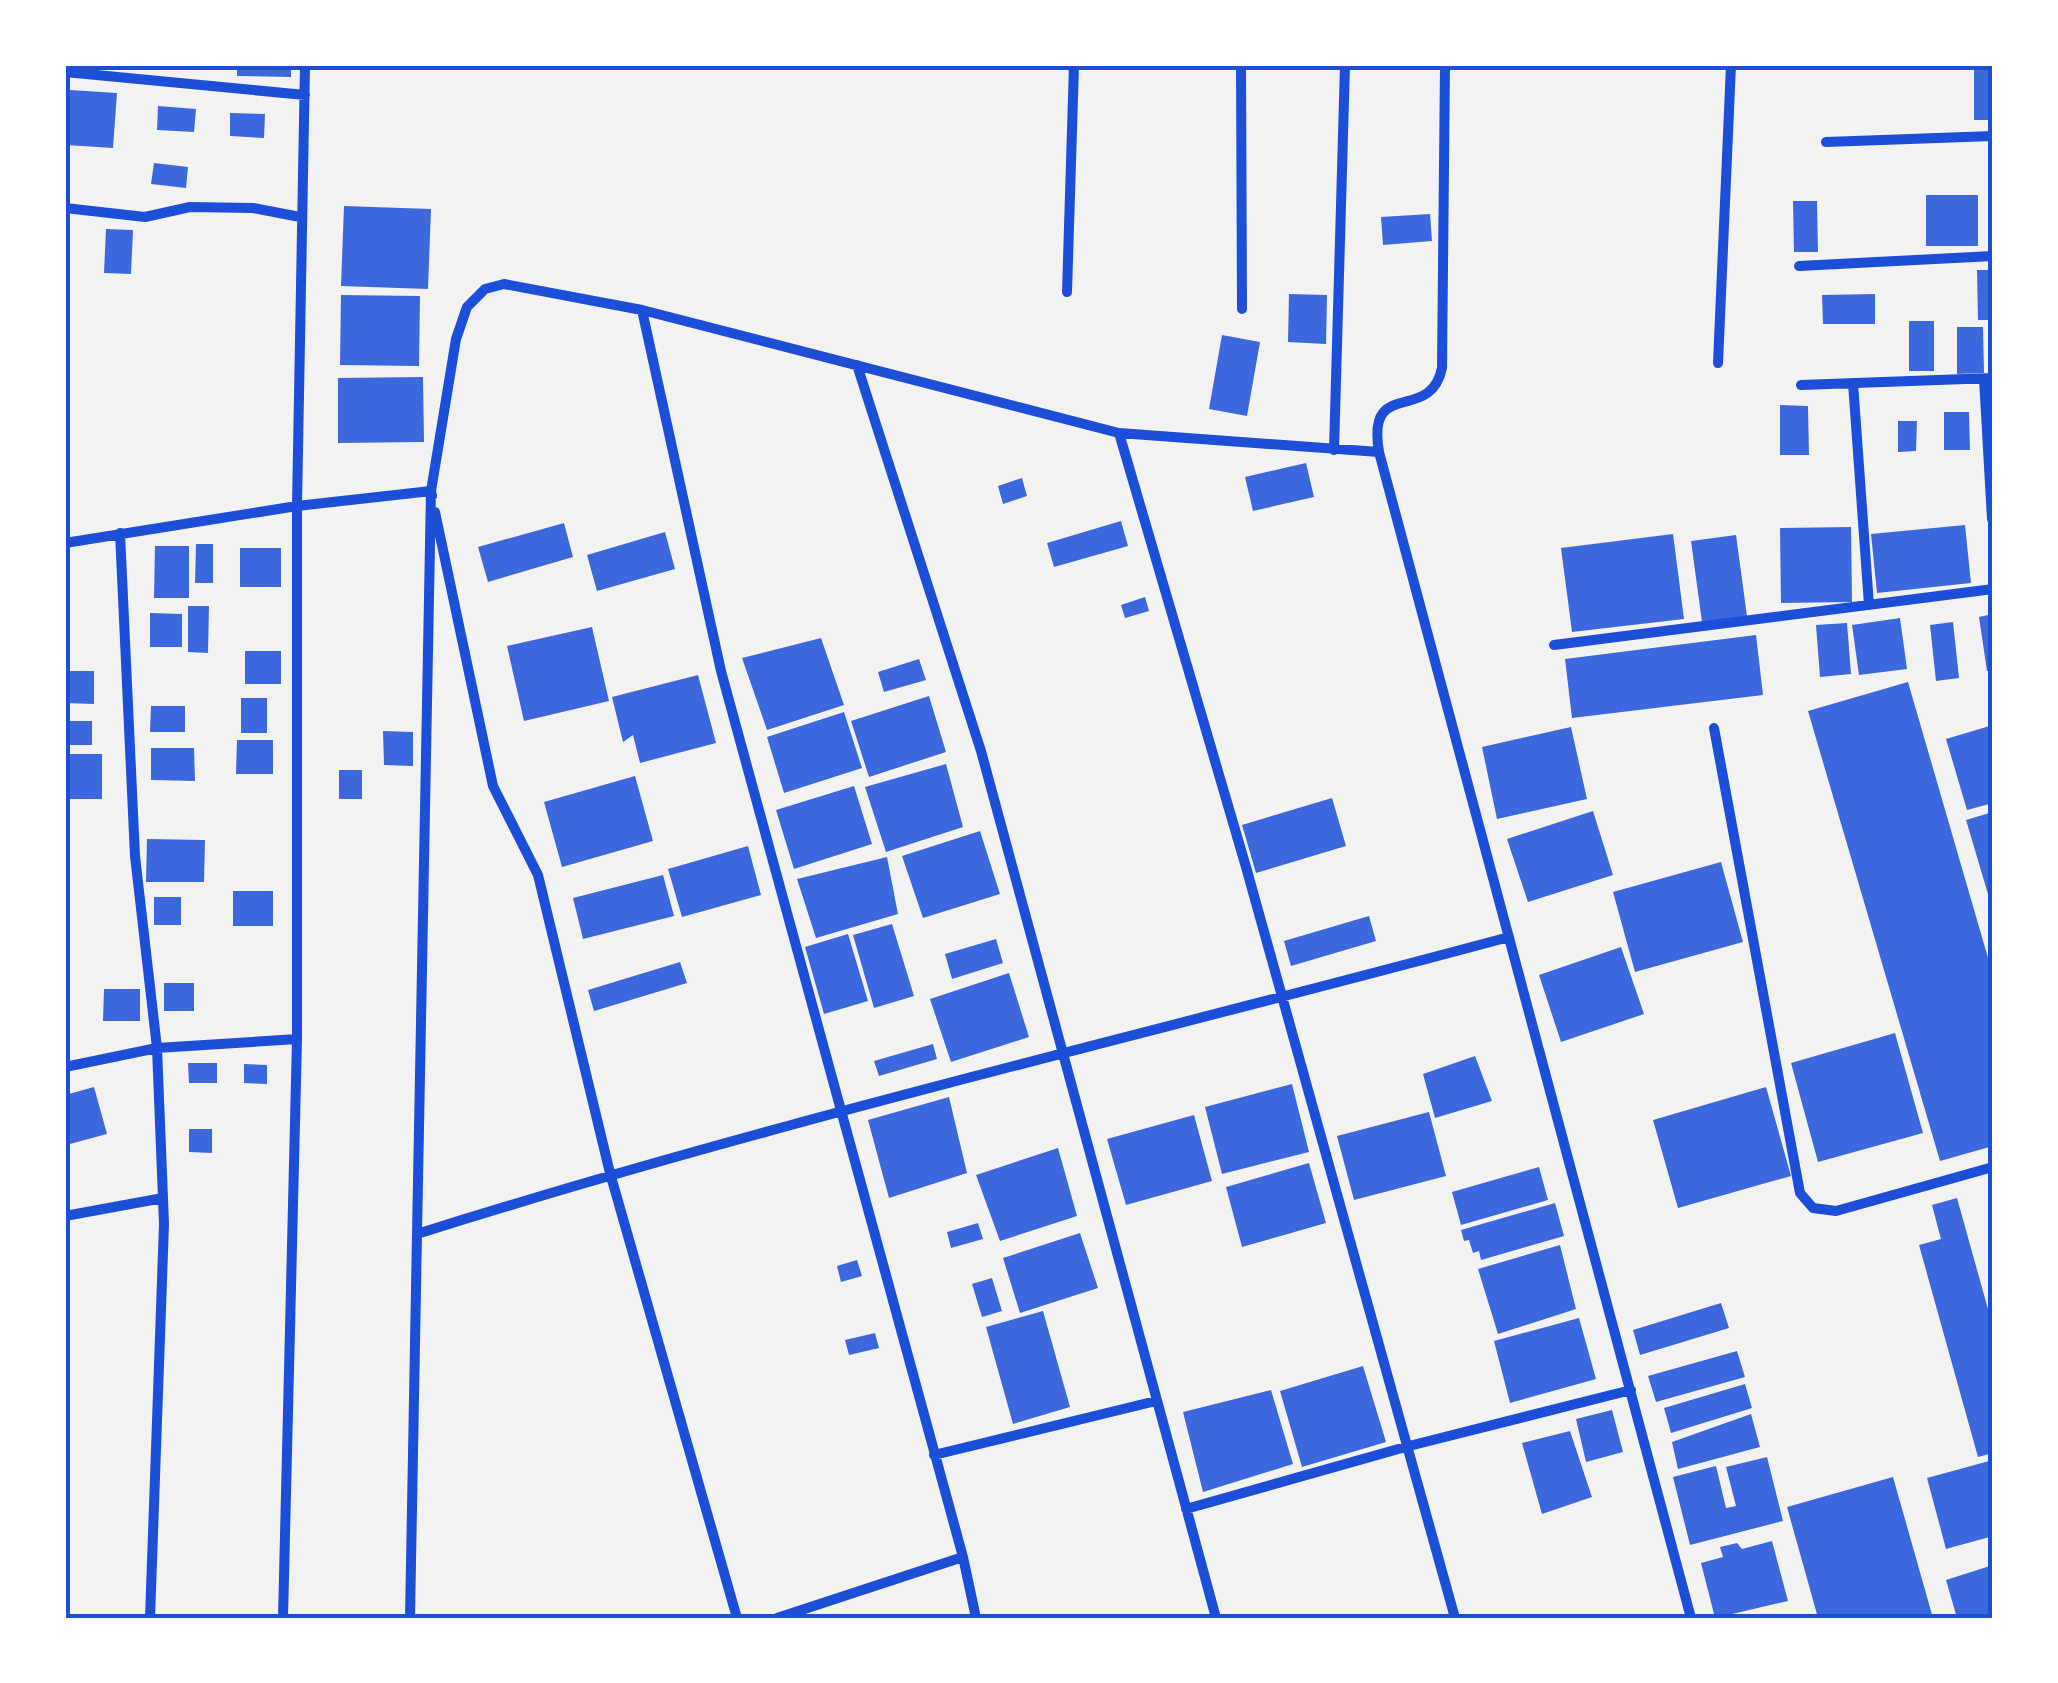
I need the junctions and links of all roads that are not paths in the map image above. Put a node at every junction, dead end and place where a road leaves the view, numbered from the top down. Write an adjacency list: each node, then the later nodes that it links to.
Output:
1 (305, 65): 8 (street)
2 (1074, 65): 15 (street)
3 (1241, 65): 16 (street)
4 (1345, 65): 24 (street)
5 (1445, 65): 25 (street)
6 (1732, 65): 18 (street)
7 (65, 72): 8 (street)
8 (305, 95): 12 (street)
9 (1993, 136): 10 (street)
10 (1826, 142)
11 (65, 208): 12 (street)
12 (300, 217): 27 (street)
13 (1993, 256): 14 (street)
14 (1798, 266)
15 (1067, 292)
16 (1242, 309)
17 (642, 310): 19 (street); 26 (street); 41 (street)
18 (1718, 363)
19 (858, 366): 23 (street); 39 (street)
20 (1989, 378): 21 (street); 28 (street)
21 (1853, 383): 22 (street); 32 (street)
22 (1801, 385)
23 (1120, 433): 24 (street); 36 (street)
24 (1334, 450): 25 (street)
25 (1379, 452): 35 (street)
26 (431, 491): 27 (street); 43 (street); 46 (street)
27 (297, 506): 29 (street); 37 (street)
28 (1992, 518)
29 (120, 533): 30 (street); 38 (street)
30 (65, 543)
31 (1993, 588): 32 (street)
32 (1869, 604): 33 (street)
33 (1554, 645)
34 (1714, 728): 42 (street)
35 (1510, 937): 36 (street); 47 (street)
36 (1282, 998): 39 (street); 49 (street)
37 (296, 1039): 38 (street); 55 (street)
38 (157, 1048): 40 (street); 44 (street)
39 (1060, 1052): 41 (street); 48 (street)
40 (65, 1066)
41 (840, 1110): 43 (street); 50 (street)
42 (1993, 1167)
43 (610, 1173): 46 (street); 57 (street)
44 (163, 1198): 45 (street); 54 (street)
45 (65, 1216)
46 (417, 1234): 56 (street)
47 (1631, 1390): 49 (street); 61 (street)
48 (1156, 1400): 50 (street); 51 (street)
49 (1409, 1446): 51 (street); 60 (street)
50 (934, 1456): 52 (street)
51 (1186, 1508): 53 (street)
52 (962, 1557): 58 (street); 59 (street)
53 (1213, 1617)
54 (150, 1618)
55 (283, 1618)
56 (410, 1618)
57 (737, 1618)
58 (777, 1618)
59 (976, 1618)
60 (1455, 1618)
61 (1691, 1618)

